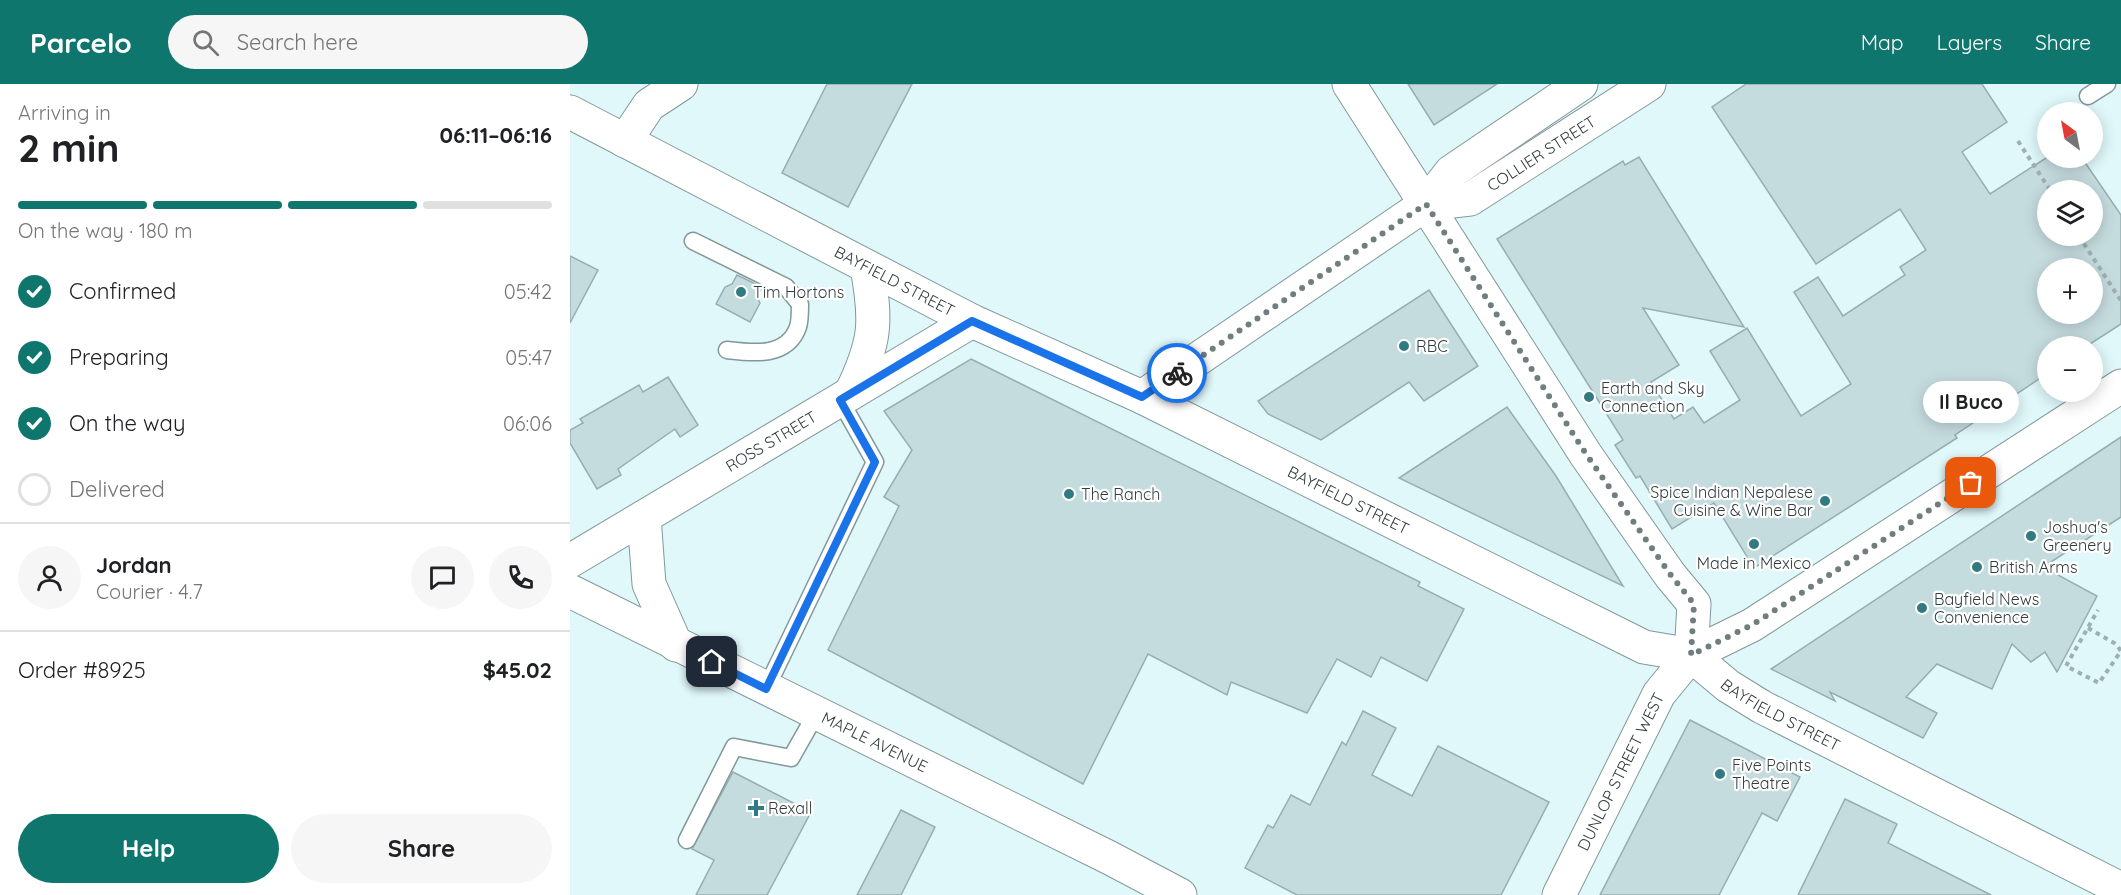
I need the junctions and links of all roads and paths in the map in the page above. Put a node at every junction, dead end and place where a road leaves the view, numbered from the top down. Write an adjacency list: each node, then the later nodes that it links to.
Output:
1 (681, 84): 8 (main road)
2 (1349, 84): 11 (main road)
3 (1581, 84): 11 (main road, COLLIER STREET)
4 (1650, 84): 11 (main road, COLLIER STREET)
5 (2107, 84): 6 (lane)
6 (2088, 96)
7 (570, 112): 8 (main road, BAYFIELD STREET)
8 (625, 141): 14 (main road, BAYFIELD STREET)
9 (2018, 141): 10 (path)
10 (2043, 180)
11 (1426, 204): 20 (main road, COLLIER STREET); 27 (main road)
12 (693, 241): 17 (lane)
13 (2085, 246): 15 (path)
14 (867, 267): 16 (main road, BAYFIELD STREET); 19 (main road)
15 (2121, 301)
16 (972, 321): 19 (main road, ROSS STREET); 20 (main road, BAYFIELD STREET)
17 (727, 350)
18 (2121, 386): 27 (main road)
19 (845, 397): 21 (main road, ROSS STREET); 28 (lane)
20 (1142, 397): 27 (main road, BAYFIELD STREET)
21 (644, 517): 22 (main road, ROSS STREET); 26 (main road)
22 (570, 561)
23 (570, 591): 26 (main road, MAPLE AVENUE)
24 (2098, 610): 25 (path)
25 (2088, 628): 25 (path)
26 (676, 645): 28 (main road, MAPLE AVENUE)
27 (1691, 655): 31 (main road, BAYFIELD STREET); 33 (main road, DUNLOP STREET WEST)
28 (766, 689): 29 (main road, MAPLE AVENUE)
29 (816, 714): 30 (lane); 32 (main road, MAPLE AVENUE)
30 (687, 840)
31 (2121, 889)
32 (1180, 895)
33 (1559, 895)

